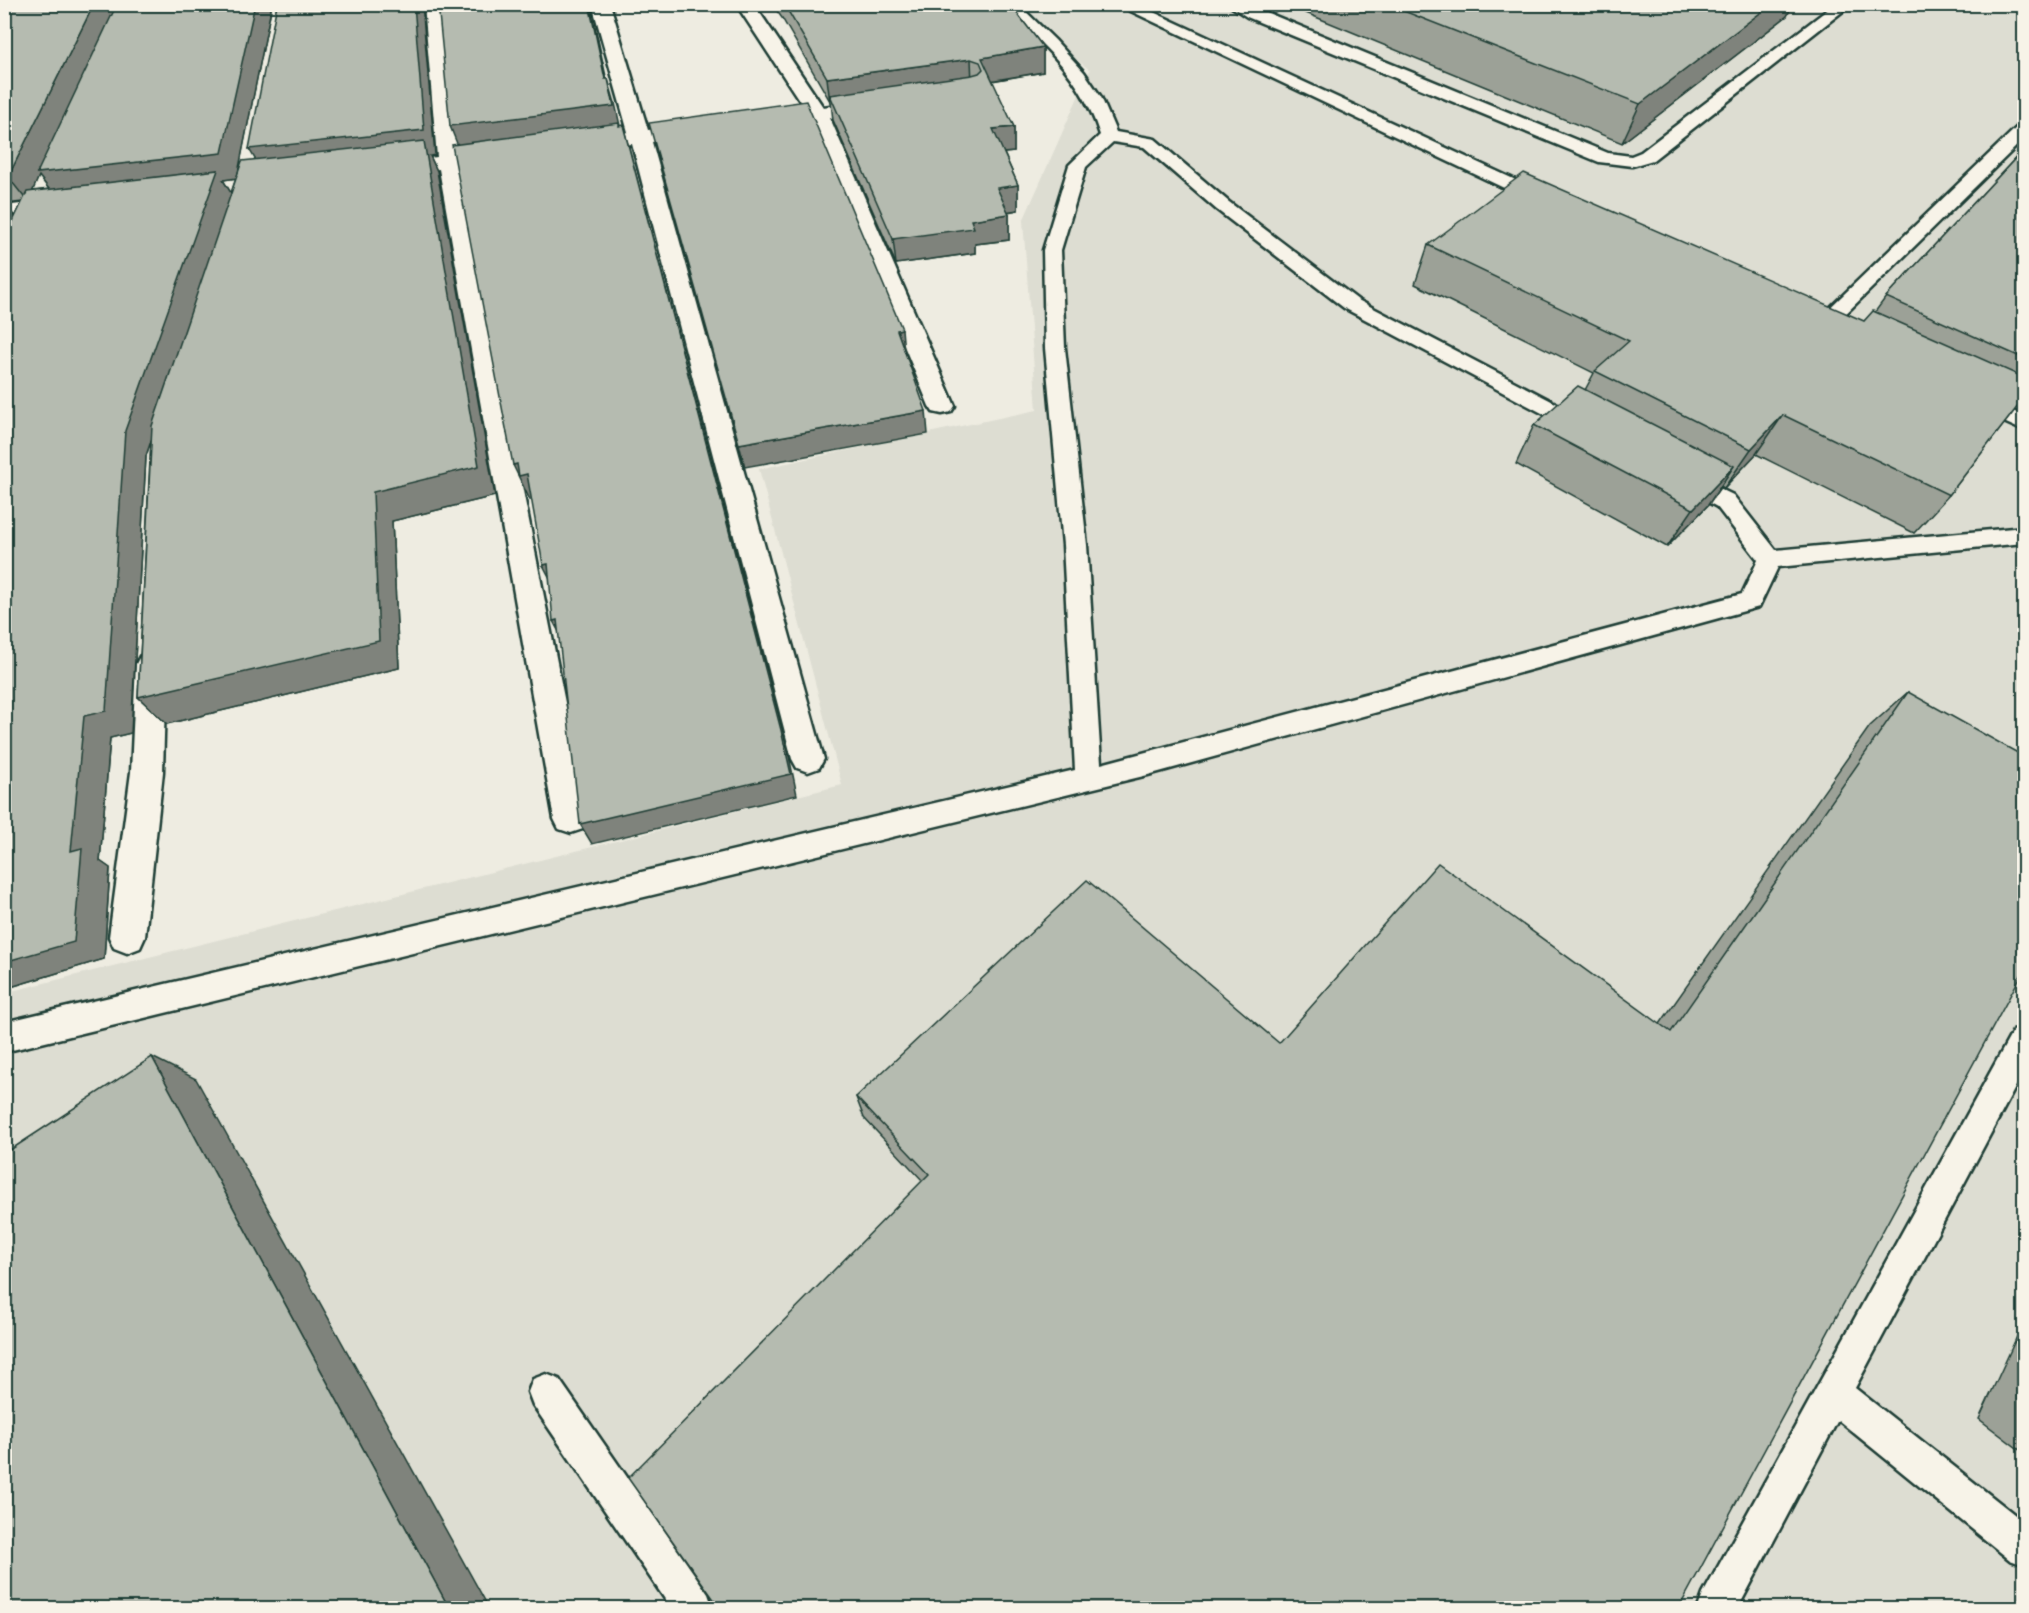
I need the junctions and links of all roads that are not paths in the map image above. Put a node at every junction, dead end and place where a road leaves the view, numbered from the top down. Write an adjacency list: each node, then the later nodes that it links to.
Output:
1 (433, 4): 17 (street)
2 (601, 4): 14 (street)
3 (745, 4): 9 (street)
4 (1010, 4): 13 (lane)
5 (1123, 4): 21 (lane)
6 (1234, 4): 7 (lane)
7 (1845, 4)
8 (895, 103): 9 (street)
9 (818, 114): 10 (street); 27 (street)
10 (747, 123)
11 (711, 128): 14 (street)
12 (2025, 130): 25 (lane)
13 (1110, 136): 29 (lane); 35 (lane)
14 (640, 137): 15 (street); 34 (street)
15 (561, 147)
16 (516, 153): 17 (street)
17 (448, 162): 18 (street); 36 (street)
18 (366, 172)
19 (46, 187): 22 (street)
20 (84, 204): 22 (street)
21 (1558, 207)
22 (36, 209): 23 (street); 24 (street)
23 (4, 213)
24 (27, 229)
25 (1841, 339)
26 (1960, 394): 28 (lane)
27 (942, 406)
28 (2025, 424)
29 (1600, 436)
30 (1662, 469): 32 (lane)
31 (2025, 535): 32 (lane)
32 (1770, 559): 35 (lane)
33 (152, 643): 37 (street)
34 (808, 759)
35 (1089, 778): 38 (lane)
36 (571, 819)
37 (127, 938)
38 (4, 1038)
39 (2025, 1041): 41 (lane)
40 (546, 1392): 43 (lane)
41 (1833, 1393): 42 (lane); 44 (lane)
42 (2025, 1546)
43 (694, 1608)
44 (1717, 1608)

